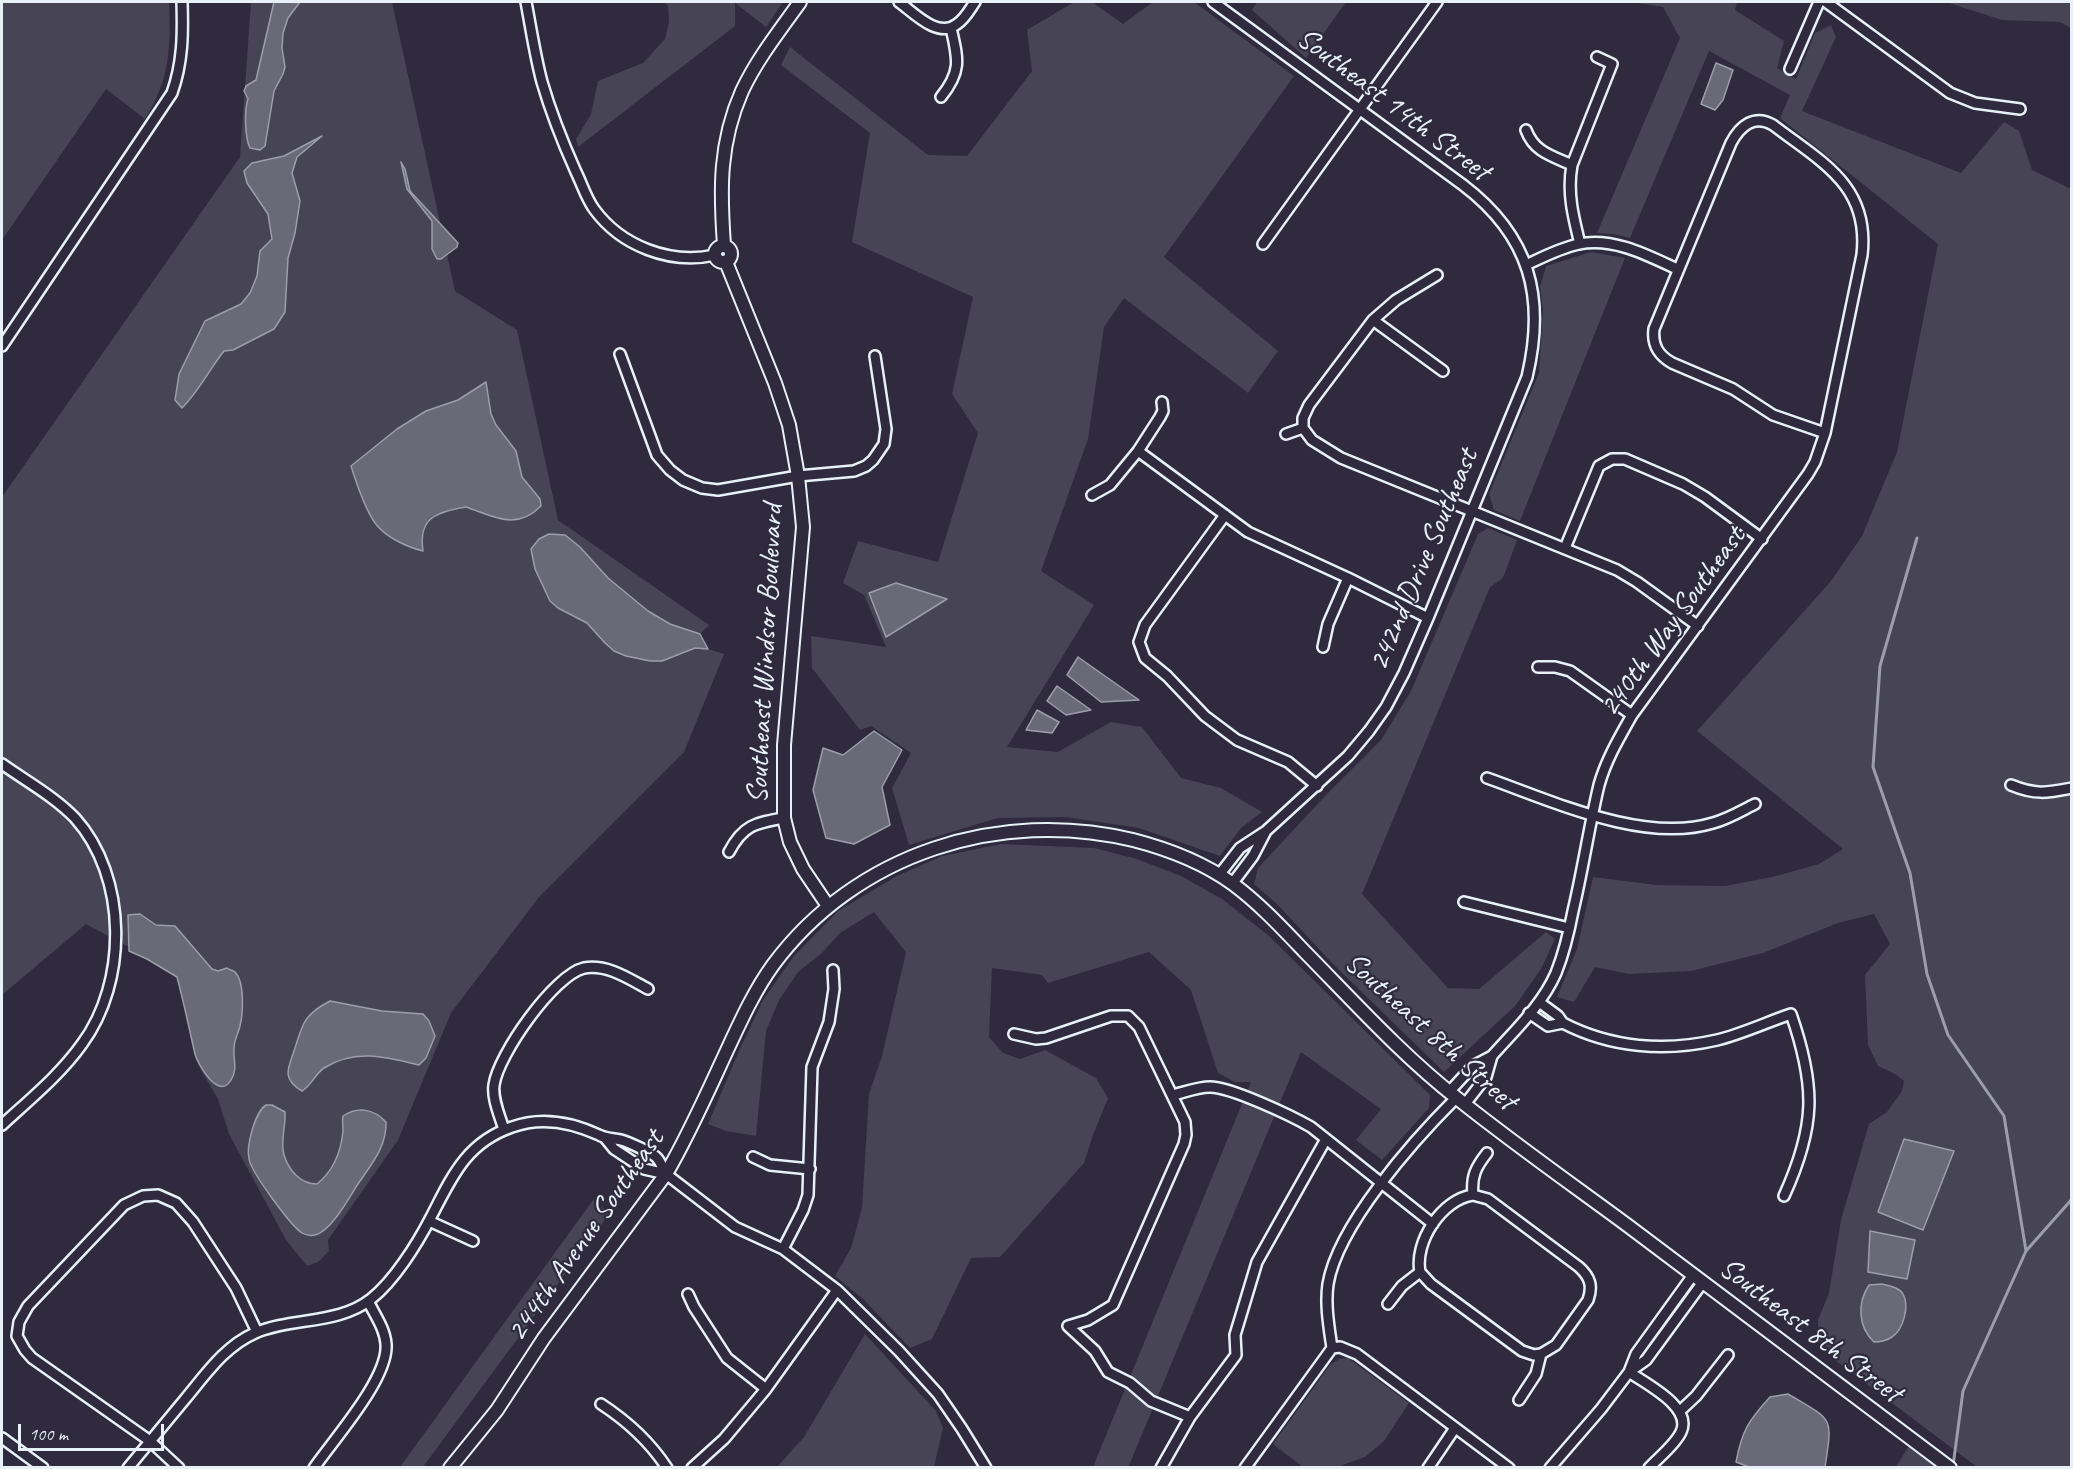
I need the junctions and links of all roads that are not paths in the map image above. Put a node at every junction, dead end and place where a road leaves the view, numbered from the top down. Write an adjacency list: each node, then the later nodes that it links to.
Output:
1 (182, 2): 25 (street)
2 (526, 2): 20 (street)
3 (800, 2): 20 (street, Southeast Windsor Boulevard)
4 (899, 2): 10 (street)
5 (975, 2): 10 (street)
6 (1213, 2): 15 (street, Southeast 14th Street)
7 (1437, 2): 15 (street)
8 (1819, 2): 12 (street)
9 (1826, 2): 14 (street)
10 (951, 28): 13 (street)
11 (1597, 57): 17 (street)
12 (1790, 69)
13 (941, 97)
14 (2020, 108)
15 (1360, 110): 18 (street); 21 (street, Southeast 14th Street)
16 (1526, 130): 17 (street)
17 (1572, 165): 19 (street)
18 (1263, 244)
19 (1580, 244): 21 (street); 22 (street)
20 (721, 258): 34 (street, Southeast Windsor Boulevard)
21 (1526, 265): 36 (street, 242nd Drive Southeast)
22 (1677, 269): 31 (street); 31 (street, 240th Way Southeast)
23 (1437, 275): 24 (street)
24 (1373, 320): 28 (street); 30 (street)
25 (2, 346)
26 (620, 354): 34 (street)
27 (875, 356): 34 (street)
28 (1443, 371)
29 (1162, 402): 33 (street)
30 (1303, 428): 32 (street); 36 (street)
31 (1825, 433): 38 (street, 240th Way Southeast)
32 (1286, 434)
33 (1138, 451): 35 (street); 37 (street)
34 (798, 476): 53 (street, Southeast Windsor Boulevard)
35 (1092, 495)
36 (1472, 512): 39 (street); 41 (street, 242nd Drive Southeast)
37 (1225, 515): 40 (street); 49 (street)
38 (1762, 539): 39 (street); 42 (street, 240th Way Southeast)
39 (1565, 548): 42 (street)
40 (1348, 578): 41 (street); 43 (street)
41 (1428, 618): 49 (street, 242nd Drive Southeast)
42 (1698, 626): 45 (street, 240th Way Southeast)
43 (1323, 647)
44 (1538, 667): 45 (street)
45 (1632, 715): 52 (street, 240th Way Southeast)
46 (2, 764): 70 (street)
47 (1487, 778): 52 (street)
48 (2011, 785): 50 (street)
49 (1317, 786): 54 (street, 242nd Drive Southeast)
50 (2072, 788)
51 (1755, 804): 52 (street)
52 (1593, 816): 60 (street, 240th Way Southeast)
53 (784, 818): 55 (street); 59 (street, Southeast Windsor Boulevard)
54 (1266, 831): 56 (street, 242nd Drive Southeast); 57 (street, 242nd Drive Southeast)
55 (729, 852)
56 (1219, 875): 57 (street, Southeast 8th Street); 59 (street, Southeast 8th Street)
57 (1232, 884): 69 (street, Southeast 8th Street)
58 (1464, 902): 60 (street)
59 (828, 906): 77 (street, 244th Avenue Southeast)
60 (1569, 928): 63 (street, 240th Way Southeast)
61 (833, 970): 76 (street)
62 (648, 989): 71 (street)
63 (1539, 1002): 64 (street, 240th Way Southeast); 65 (street)
64 (1529, 1013): 65 (street); 67 (street, 240th Way Southeast)
65 (1563, 1023): 80 (street)
66 (1014, 1034): 68 (street)
67 (1492, 1056): 69 (street, 240th Way Southeast); 69 (street, 240th Way Southeast)
68 (1173, 1095): 73 (street); 100 (street)
69 (1457, 1098): 78 (street, 240th Way Southeast); 86 (street, Southeast 8th Street)
70 (2, 1125)
71 (504, 1130): 72 (street); 81 (street)
72 (605, 1138): 77 (street); 77 (street)
73 (1326, 1139): 78 (street); 100 (street)
74 (1487, 1153): 79 (street)
75 (753, 1156): 76 (street)
76 (810, 1169): 84 (street)
77 (666, 1174): 84 (street); 108 (street, 244th Avenue Southeast)
78 (1382, 1184): 82 (street); 92 (street, 240th Way Southeast)
79 (1473, 1195): 82 (street); 93 (street)
80 (1784, 1196)
81 (429, 1221): 83 (street); 89 (street)
82 (1433, 1224): 85 (street)
83 (473, 1241)
84 (783, 1249): 87 (street)
85 (1420, 1272): 90 (street); 93 (street)
86 (1698, 1278): 95 (street); 118 (street, Southeast 8th Street)
87 (837, 1290): 96 (street); 111 (street)
88 (688, 1294): 96 (street)
89 (368, 1301): 91 (street); 107 (street)
90 (1388, 1304)
91 (257, 1332): 103 (street); 103 (street)
92 (1332, 1348): 101 (street); 113 (street)
93 (1541, 1354): 97 (street)
94 (1728, 1355): 99 (street)
95 (1629, 1372): 99 (street); 116 (street)
96 (766, 1389): 110 (street)
97 (1519, 1401)
98 (601, 1404): 109 (street)
99 (1680, 1411): 117 (street)
100 (1190, 1418): 112 (street)
101 (1455, 1428): 114 (street); 115 (street)
102 (2, 1438): 104 (street)
103 (150, 1441): 105 (street); 106 (street)
104 (43, 1467)
105 (128, 1467)
106 (179, 1467)
107 (314, 1467)
108 (450, 1467)
109 (667, 1467)
110 (692, 1467)
111 (986, 1467)
112 (1161, 1467)
113 (1245, 1467)
114 (1428, 1467)
115 (1509, 1467)
116 (1550, 1467)
117 (1649, 1467)
118 (1950, 1467)

